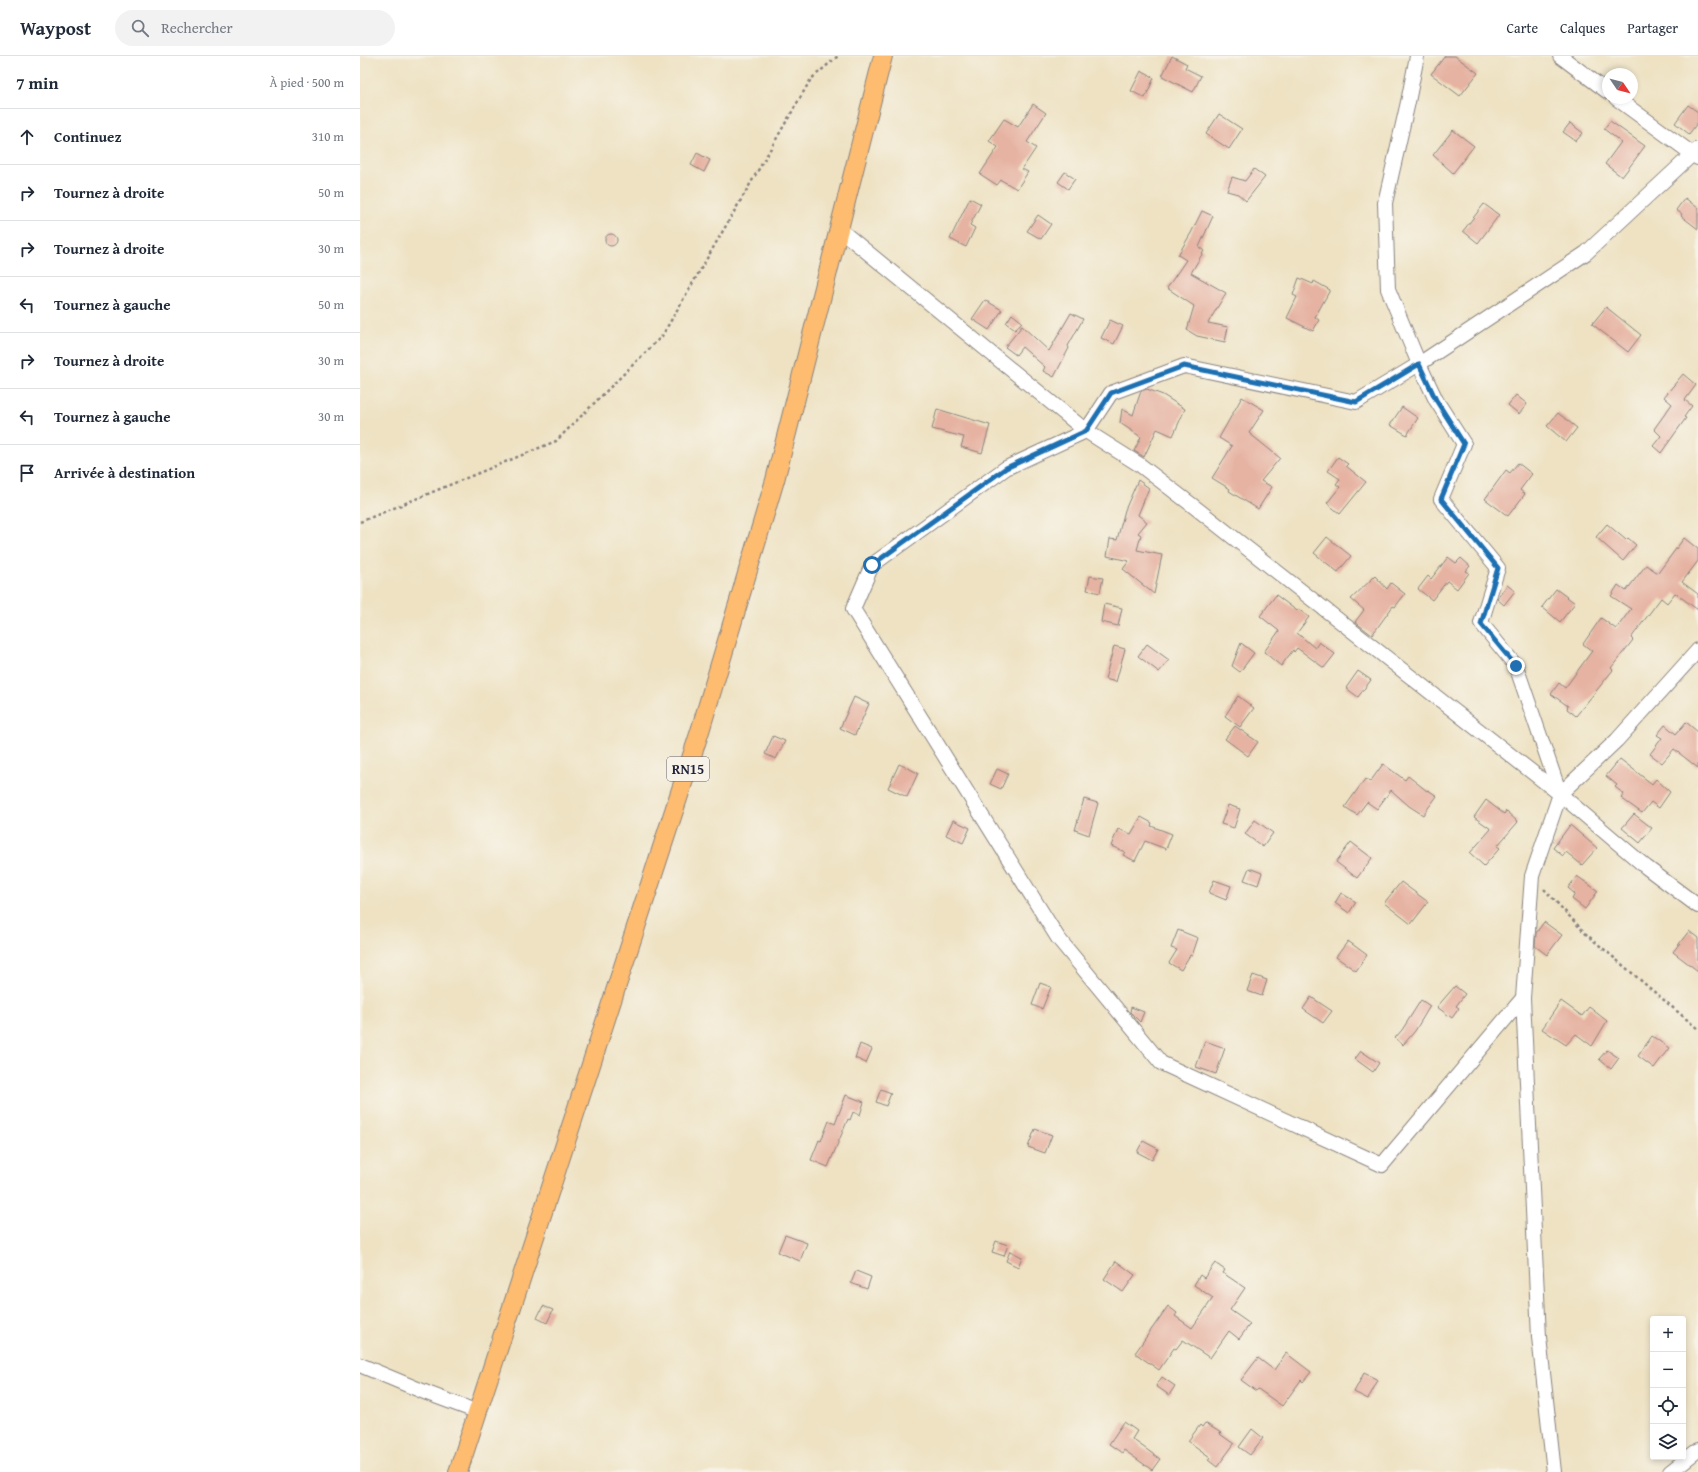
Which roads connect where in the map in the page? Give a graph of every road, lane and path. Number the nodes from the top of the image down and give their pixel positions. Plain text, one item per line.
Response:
1 (838, 56) edge
2 (883, 56) edge
3 (1417, 56) edge
4 (1560, 56) edge
5 (1602, 88) edge
6 (1625, 104) edge
7 (1696, 153) edge
8 (839, 229) junction
9 (1419, 364) junction
10 (1086, 431) junction
11 (360, 522) edge
12 (1698, 650) edge
13 (1560, 794) junction
14 (1532, 876) junction
15 (1698, 906) edge
16 (1523, 998) junction
17 (1698, 1029) edge
18 (360, 1365) edge
19 (478, 1412) junction
20 (1698, 1450) edge
21 (458, 1472) edge
22 (1554, 1472) edge
23 (1670, 1472) edge

1 - 11 path
2 - 8 main road, RN15
3 - 9 street
4 - 5 street
6 - 7 street
7 - 9 street
8 - 10 street
8 - 19 main road, RN15
9 - 10 street
9 - 13 street
10 - 13 street
10 - 16 street
12 - 13 street
13 - 14 street
13 - 15 street
14 - 16 street
14 - 17 path
16 - 22 street
18 - 19 street
19 - 21 main road, RN15
20 - 23 street

